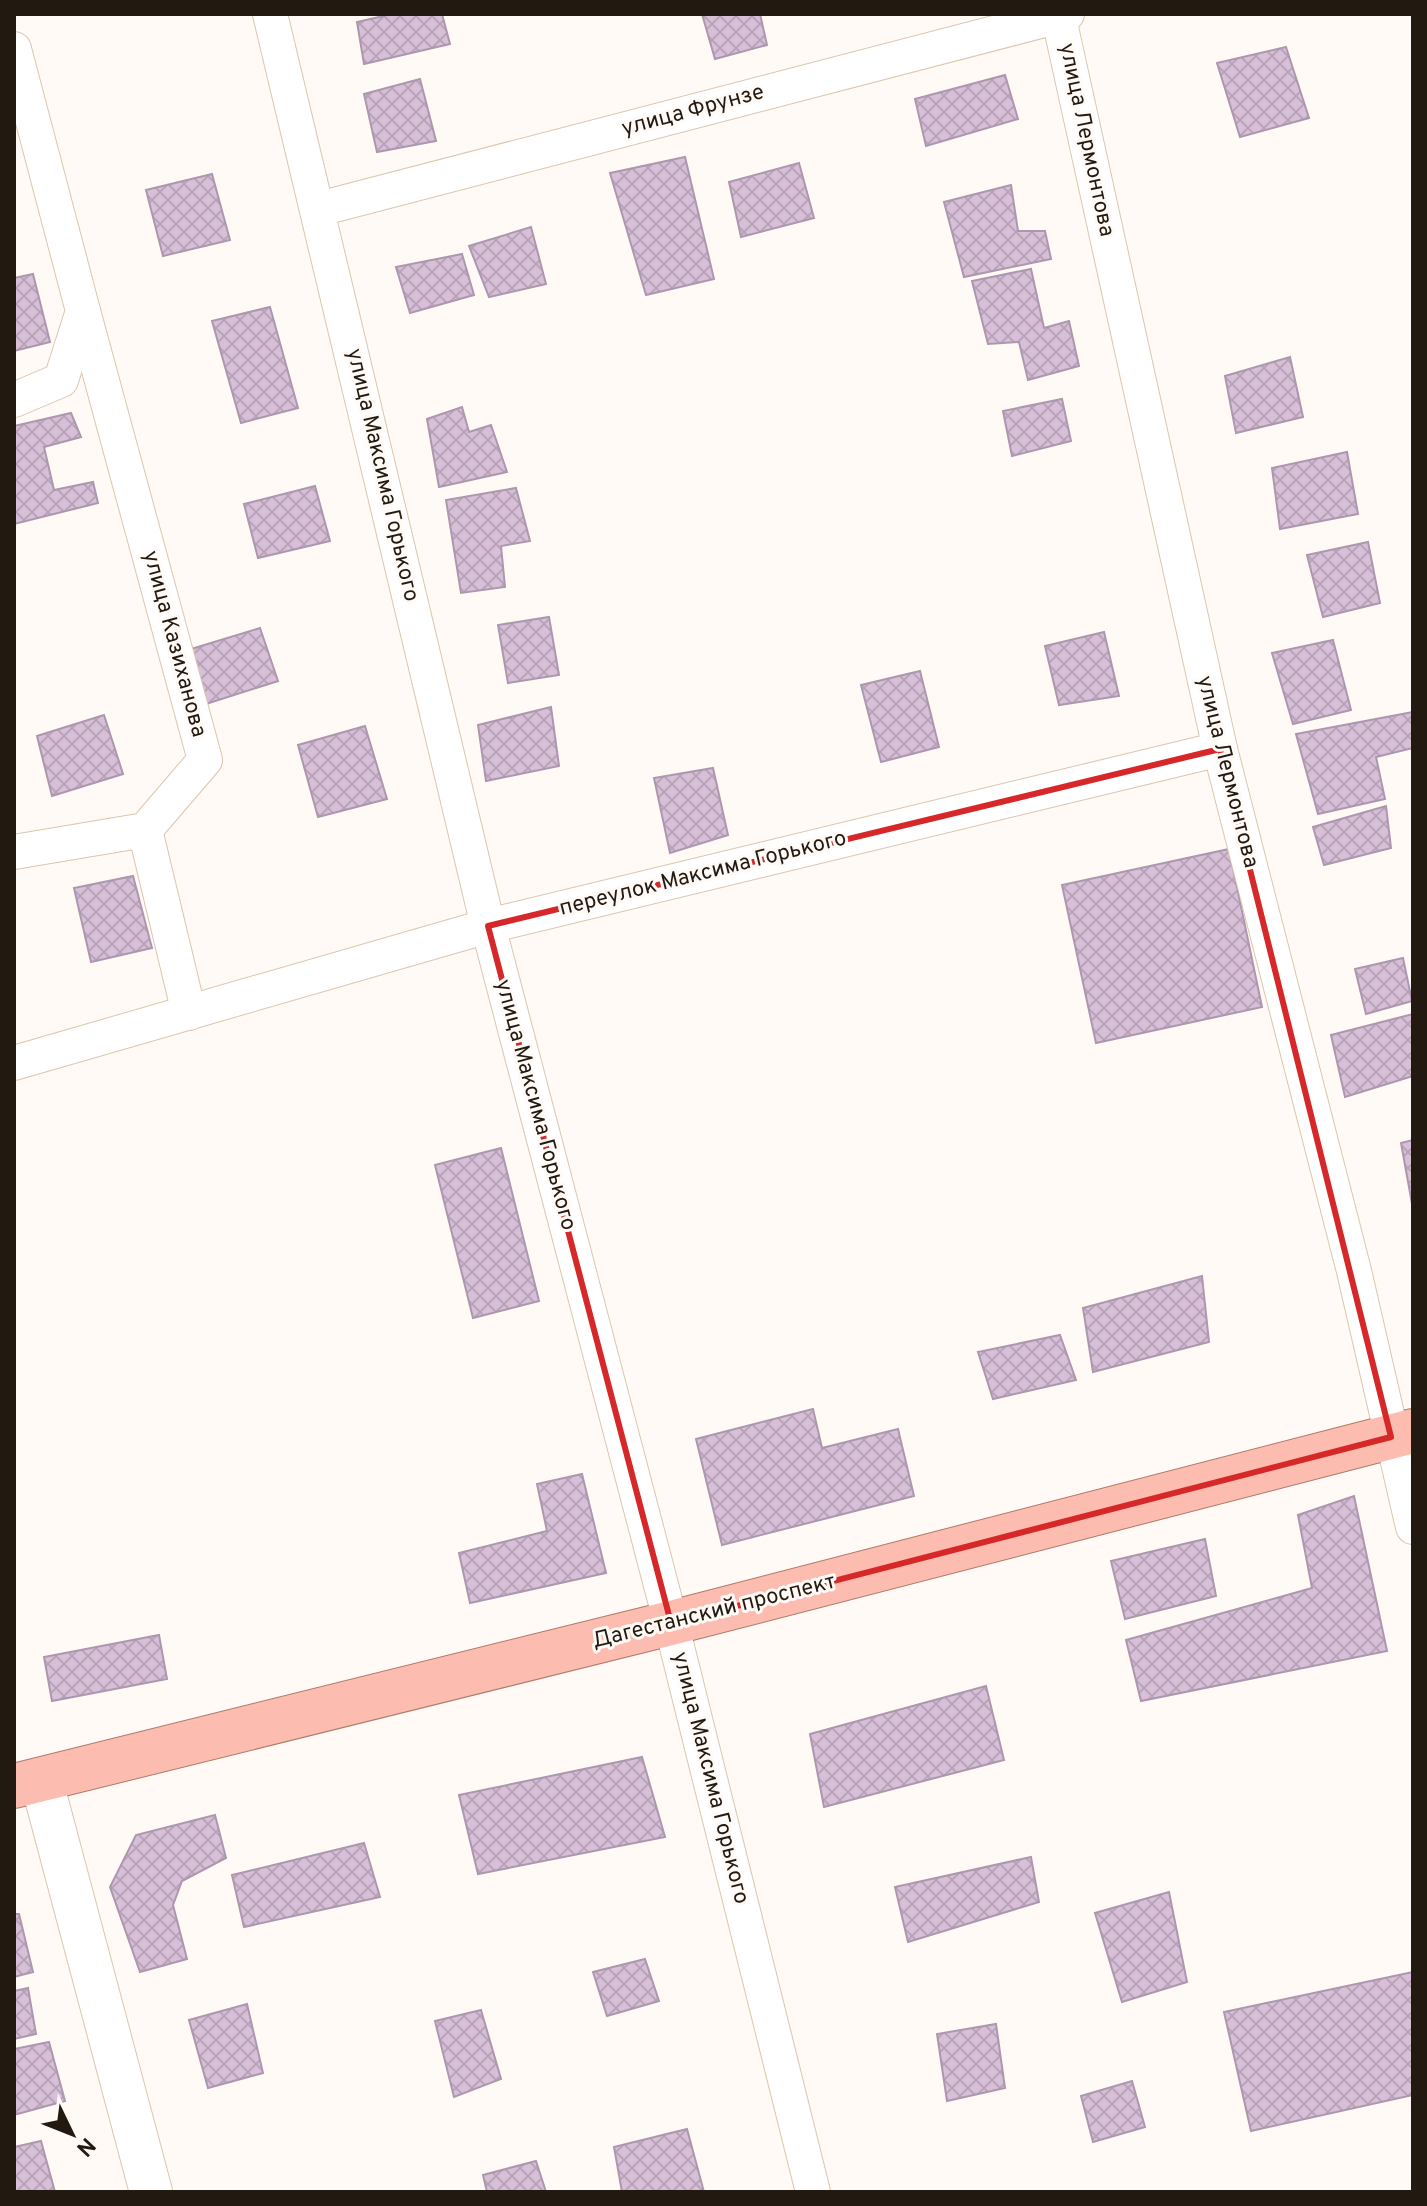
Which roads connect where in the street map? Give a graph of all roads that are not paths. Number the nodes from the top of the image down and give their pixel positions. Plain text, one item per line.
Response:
1 (270, 14) edge
2 (1061, 15) edge
3 (14, 49) edge
4 (319, 209) junction
5 (83, 311) junction
6 (14, 400) edge
7 (1220, 749) junction
8 (145, 830) junction
9 (14, 852) edge
10 (488, 926) junction
11 (189, 1013) junction
12 (14, 1063) edge
13 (1402, 1434) edge
14 (1413, 1527) edge
15 (671, 1623) junction
16 (27, 1782) edge
17 (151, 2192) edge
18 (813, 2192) edge

1 - 4 street, улица Максима Горького
2 - 4 street, улица Фрунзе
2 - 7 street, улица Лермонтова
3 - 5 street, улица Казиханова
4 - 10 street, улица Максима Горького
5 - 6 street
5 - 8 street, улица Казиханова
7 - 10 street, переулок Максима Горького
7 - 13 street, улица Лермонтова
8 - 9 street
8 - 11 street
10 - 11 street, переулок Максима Горького
10 - 15 street, улица Максима Горького
11 - 12 street, переулок Максима Горького
13 - 14 street, улица Лермонтова
13 - 15 highway, Дагестанский проспект
15 - 16 highway, Дагестанский проспект
15 - 18 street, улица Максима Горького
16 - 17 street

